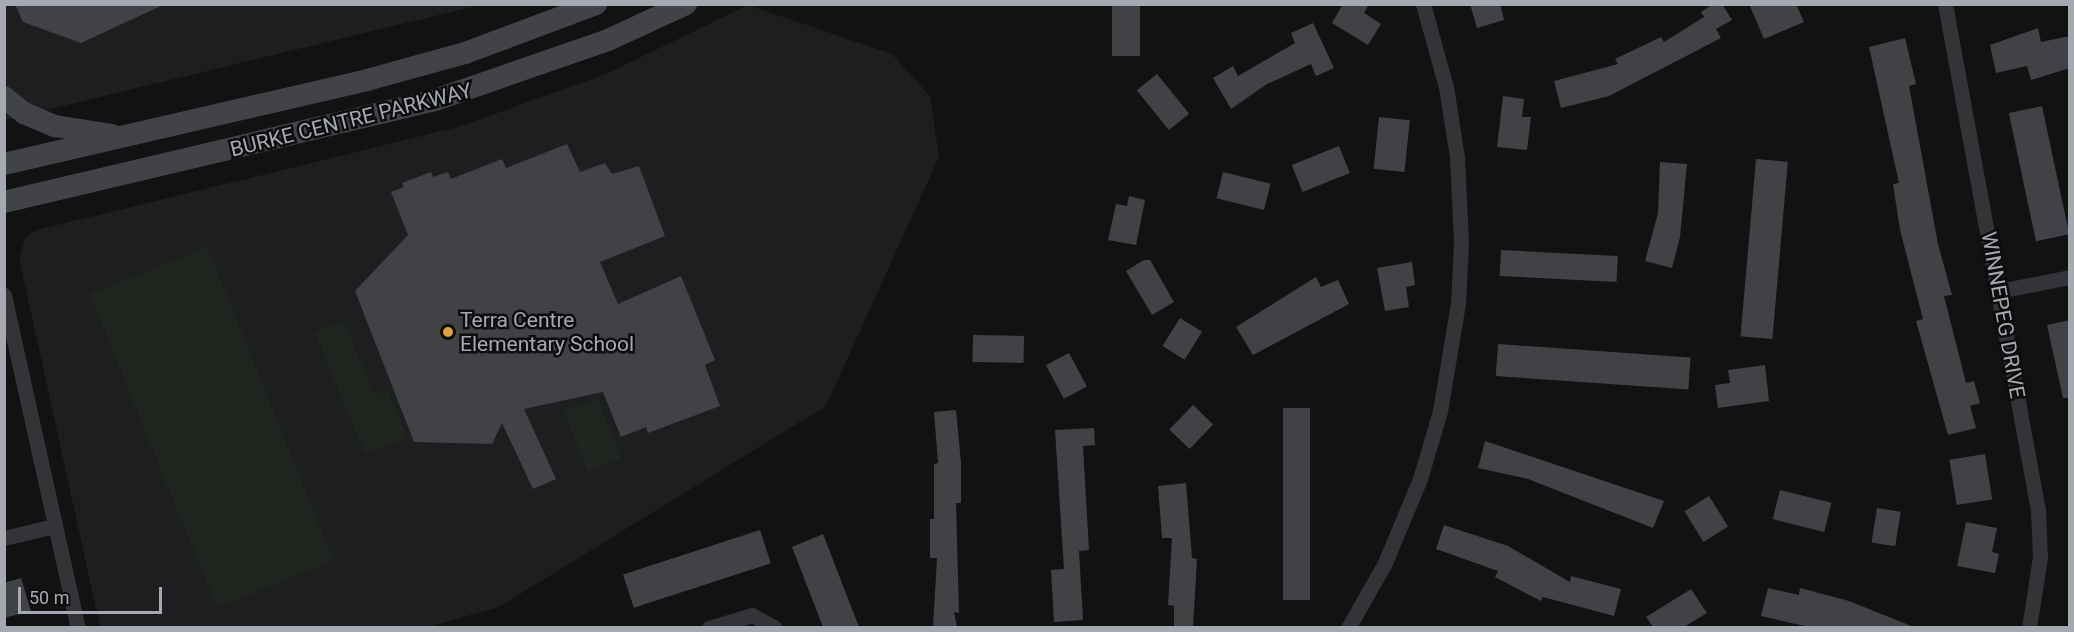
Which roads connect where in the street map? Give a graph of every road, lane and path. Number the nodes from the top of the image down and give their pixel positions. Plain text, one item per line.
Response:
1 (596, 4) edge
2 (686, 4) edge
3 (1423, 4) edge
4 (1947, 5) edge
5 (4, 97) edge
6 (125, 137) junction
7 (4, 164) edge
8 (4, 202) edge
9 (2070, 277) edge
10 (1999, 291) junction
11 (4, 295) edge
12 (54, 526) junction
13 (4, 538) edge
14 (78, 627) edge
15 (710, 627) edge
16 (775, 627) edge
17 (1348, 627) edge
18 (2029, 627) edge

1 - 6 main road, BURKE CENTRE PARKWAY
2 - 8 main road, BURKE CENTRE PARKWAY
3 - 17 street
4 - 10 street, WINNEPEG DRIVE
5 - 6 main road
6 - 7 main road, BURKE CENTRE PARKWAY
9 - 10 street
10 - 18 street, WINNEPEG DRIVE
11 - 12 street
12 - 13 street
12 - 14 street
15 - 16 street

